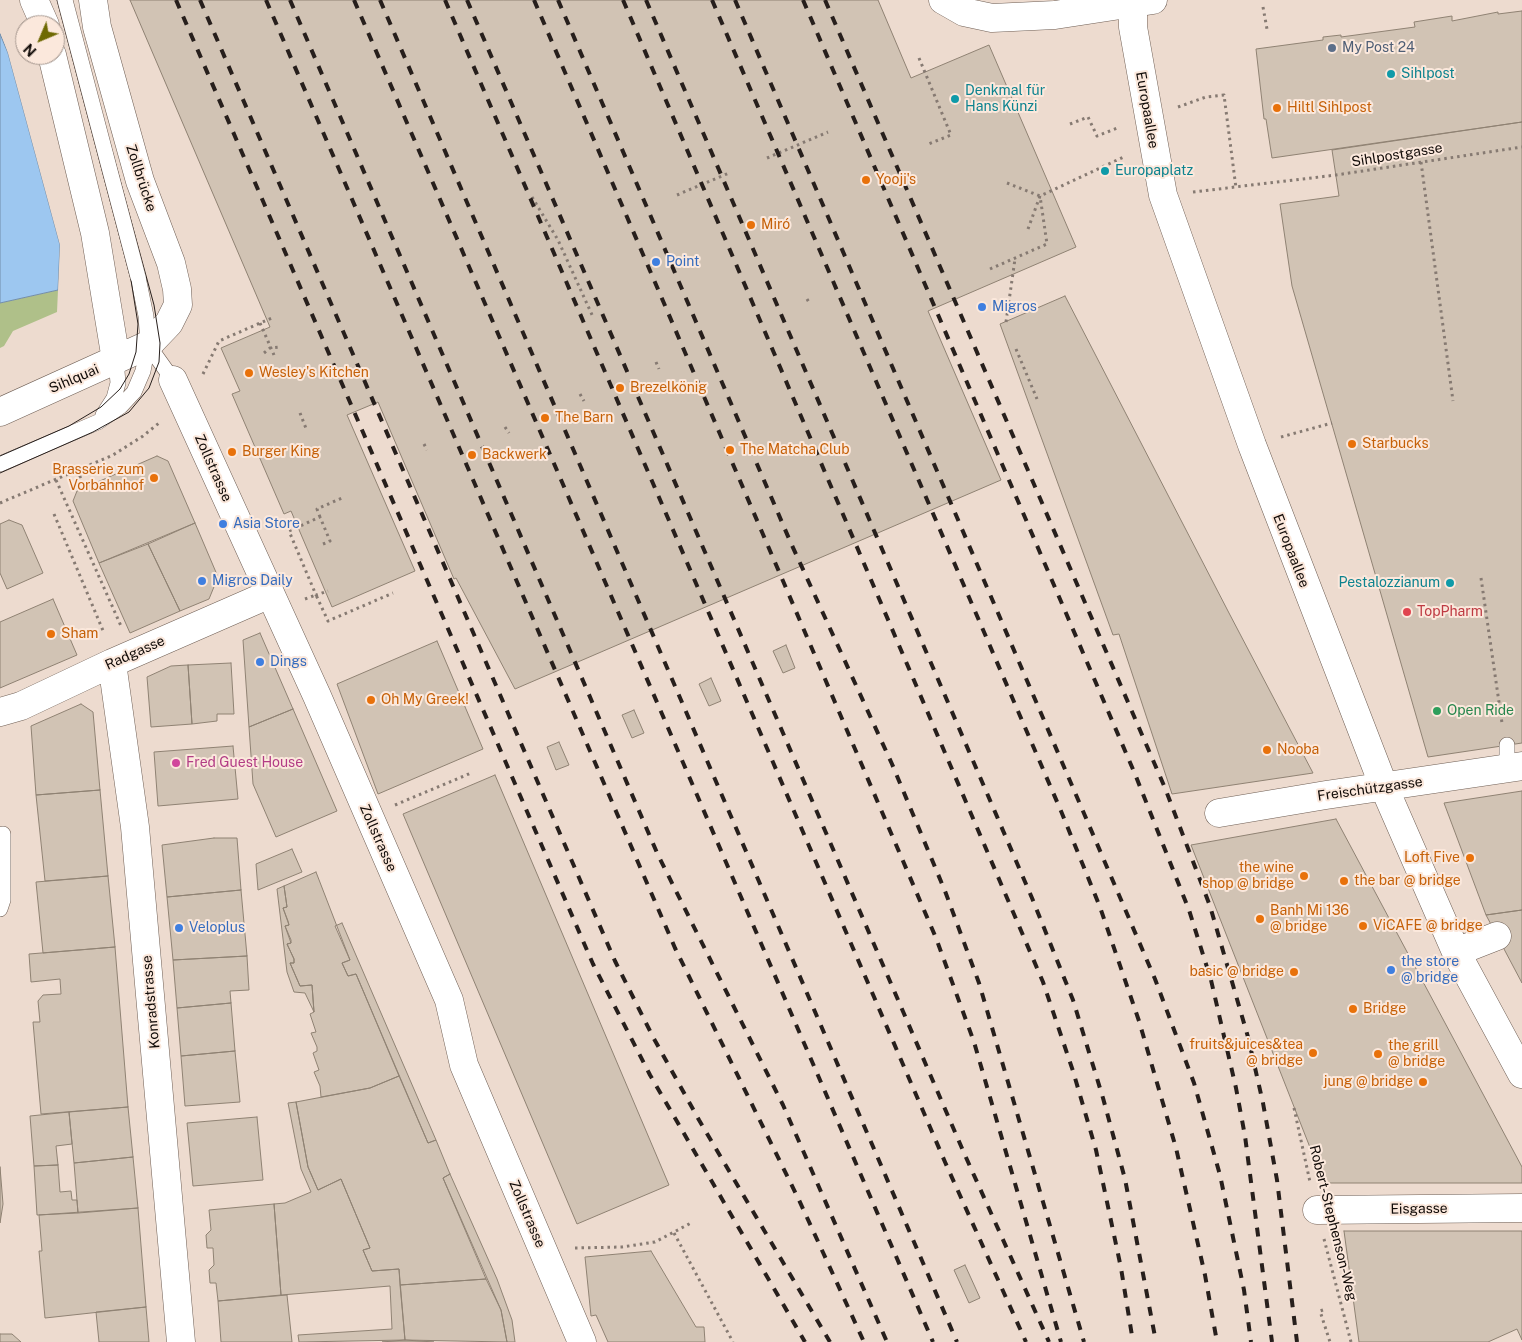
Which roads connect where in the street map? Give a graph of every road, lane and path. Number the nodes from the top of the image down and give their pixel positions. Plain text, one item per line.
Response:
1 (34, 0) edge
2 (65, 0) edge
3 (93, 0) edge
4 (943, 0) edge
5 (1143, 2) edge
6 (1263, 7) dead end
7 (41, 15) edge
8 (1267, 29) dead end
9 (919, 58) dead end
10 (54, 65) edge
11 (1226, 112) dead end
12 (828, 132) dead end
13 (926, 145) dead end
14 (1522, 147) edge
15 (767, 158) dead end
16 (1421, 162) junction
17 (1098, 169) dead end
18 (729, 172) dead end
19 (1007, 183) dead end
20 (1236, 188) junction
21 (1227, 189) dead end
22 (532, 196) dead end
23 (677, 196) dead end
24 (1040, 196) junction
25 (1028, 229) dead end
26 (1016, 258) junction
27 (990, 269) dead end
28 (807, 299) dead end
29 (810, 304) dead end
30 (274, 317) dead end
31 (593, 317) dead end
32 (1006, 322) dead end
33 (260, 323) junction
34 (219, 341) dead end
35 (148, 345) junction
36 (279, 347) dead end
37 (270, 348) junction
38 (1016, 349) dead end
39 (264, 353) dead end
40 (274, 355) dead end
41 (116, 360) junction
42 (656, 362) dead end
43 (659, 369) dead end
44 (173, 380) joint
45 (580, 394) dead end
46 (1037, 399) dead end
47 (584, 401) dead end
48 (1454, 401) dead end
49 (0, 412) edge
50 (300, 414) dead end
51 (98, 422) junction
52 (1332, 424) dead end
53 (505, 426) dead end
54 (308, 431) dead end
55 (509, 433) dead end
56 (424, 444) dead end
57 (1252, 445) junction
58 (427, 450) dead end
59 (0, 464) edge
60 (77, 470) dead end
61 (56, 480) dead end
62 (84, 488) dead end
63 (342, 498) dead end
64 (54, 514) dead end
65 (320, 517) junction
66 (322, 544) dead end
67 (1481, 578) dead end
68 (328, 591) dead end
69 (393, 593) dead end
70 (270, 594) junction
71 (316, 595) junction
72 (301, 600) dead end
73 (122, 630) dead end
74 (110, 652) junction
75 (0, 712) edge
76 (1503, 728) dead end
77 (1512, 760) edge
78 (471, 773) dead end
79 (1384, 787) junction
80 (408, 799) dead end
81 (1219, 813) dead end
82 (3, 834) dead end
83 (0, 909) edge
84 (1497, 936) dead end
85 (1456, 952) junction
86 (1522, 1074) edge
87 (1294, 1108) dead end
88 (1522, 1208) edge
89 (1316, 1210) junction
90 (691, 1222) dead end
91 (674, 1233) junction
92 (568, 1248) dead end
93 (1323, 1310) dead end
94 (181, 1342) edge
95 (582, 1342) edge
96 (733, 1342) edge
97 (1330, 1342) edge
98 (1352, 1342) edge

1 - 7 street
2 - 35 lane, Zollbrücke, bridge
3 - 35 street, Zollbrücke
4 - 5 street
5 - 57 street, Europaallee
6 - 8 path
9 - 13 path
10 - 41 street
11 - 20 path
12 - 15 path
14 - 16 path, Sihlpostgasse
16 - 20 path, Sihlpostgasse
16 - 48 path
17 - 24 path
18 - 23 path
19 - 24 path
20 - 21 path, Sihlpostgasse
22 - 31 path
24 - 25 path
24 - 26 path
26 - 27 path
26 - 32 path
28 - 29 path
30 - 33 path
33 - 34 path
33 - 37 path
35 - 41 street, Sihlquai
35 - 44 lane, Zollstrasse
35 - 51 lane, Zollbrücke
36 - 37 path
37 - 39 path
37 - 40 path
38 - 46 path
41 - 49 street, Sihlquai
41 - 51 lane
42 - 43 path
44 - 70 street, Zollstrasse
45 - 47 path
50 - 54 path
51 - 59 lane, Zollbrücke
52 - 57 path
53 - 55 path
56 - 58 path
57 - 79 street, Europaallee
60 - 62 path
61 - 73 path
63 - 65 path
64 - 74 path
65 - 66 path
65 - 71 path
67 - 76 path
68 - 71 path
69 - 71 path
70 - 74 street, Radgasse
70 - 95 street, Zollstrasse
71 - 72 path
74 - 75 street, Radgasse
74 - 94 street, Konradstrasse
77 - 79 street, Freischützgasse
78 - 80 path
79 - 81 street, Freischützgasse
79 - 85 street, Europaallee
82 - 83 lane
84 - 85 street
85 - 86 street, Europaallee
87 - 89 path, Robert-Stephenson-Weg
88 - 89 street, Eisgasse
89 - 98 path, Robert-Stephenson-Weg
90 - 91 path
91 - 92 path
91 - 96 path
93 - 97 path

